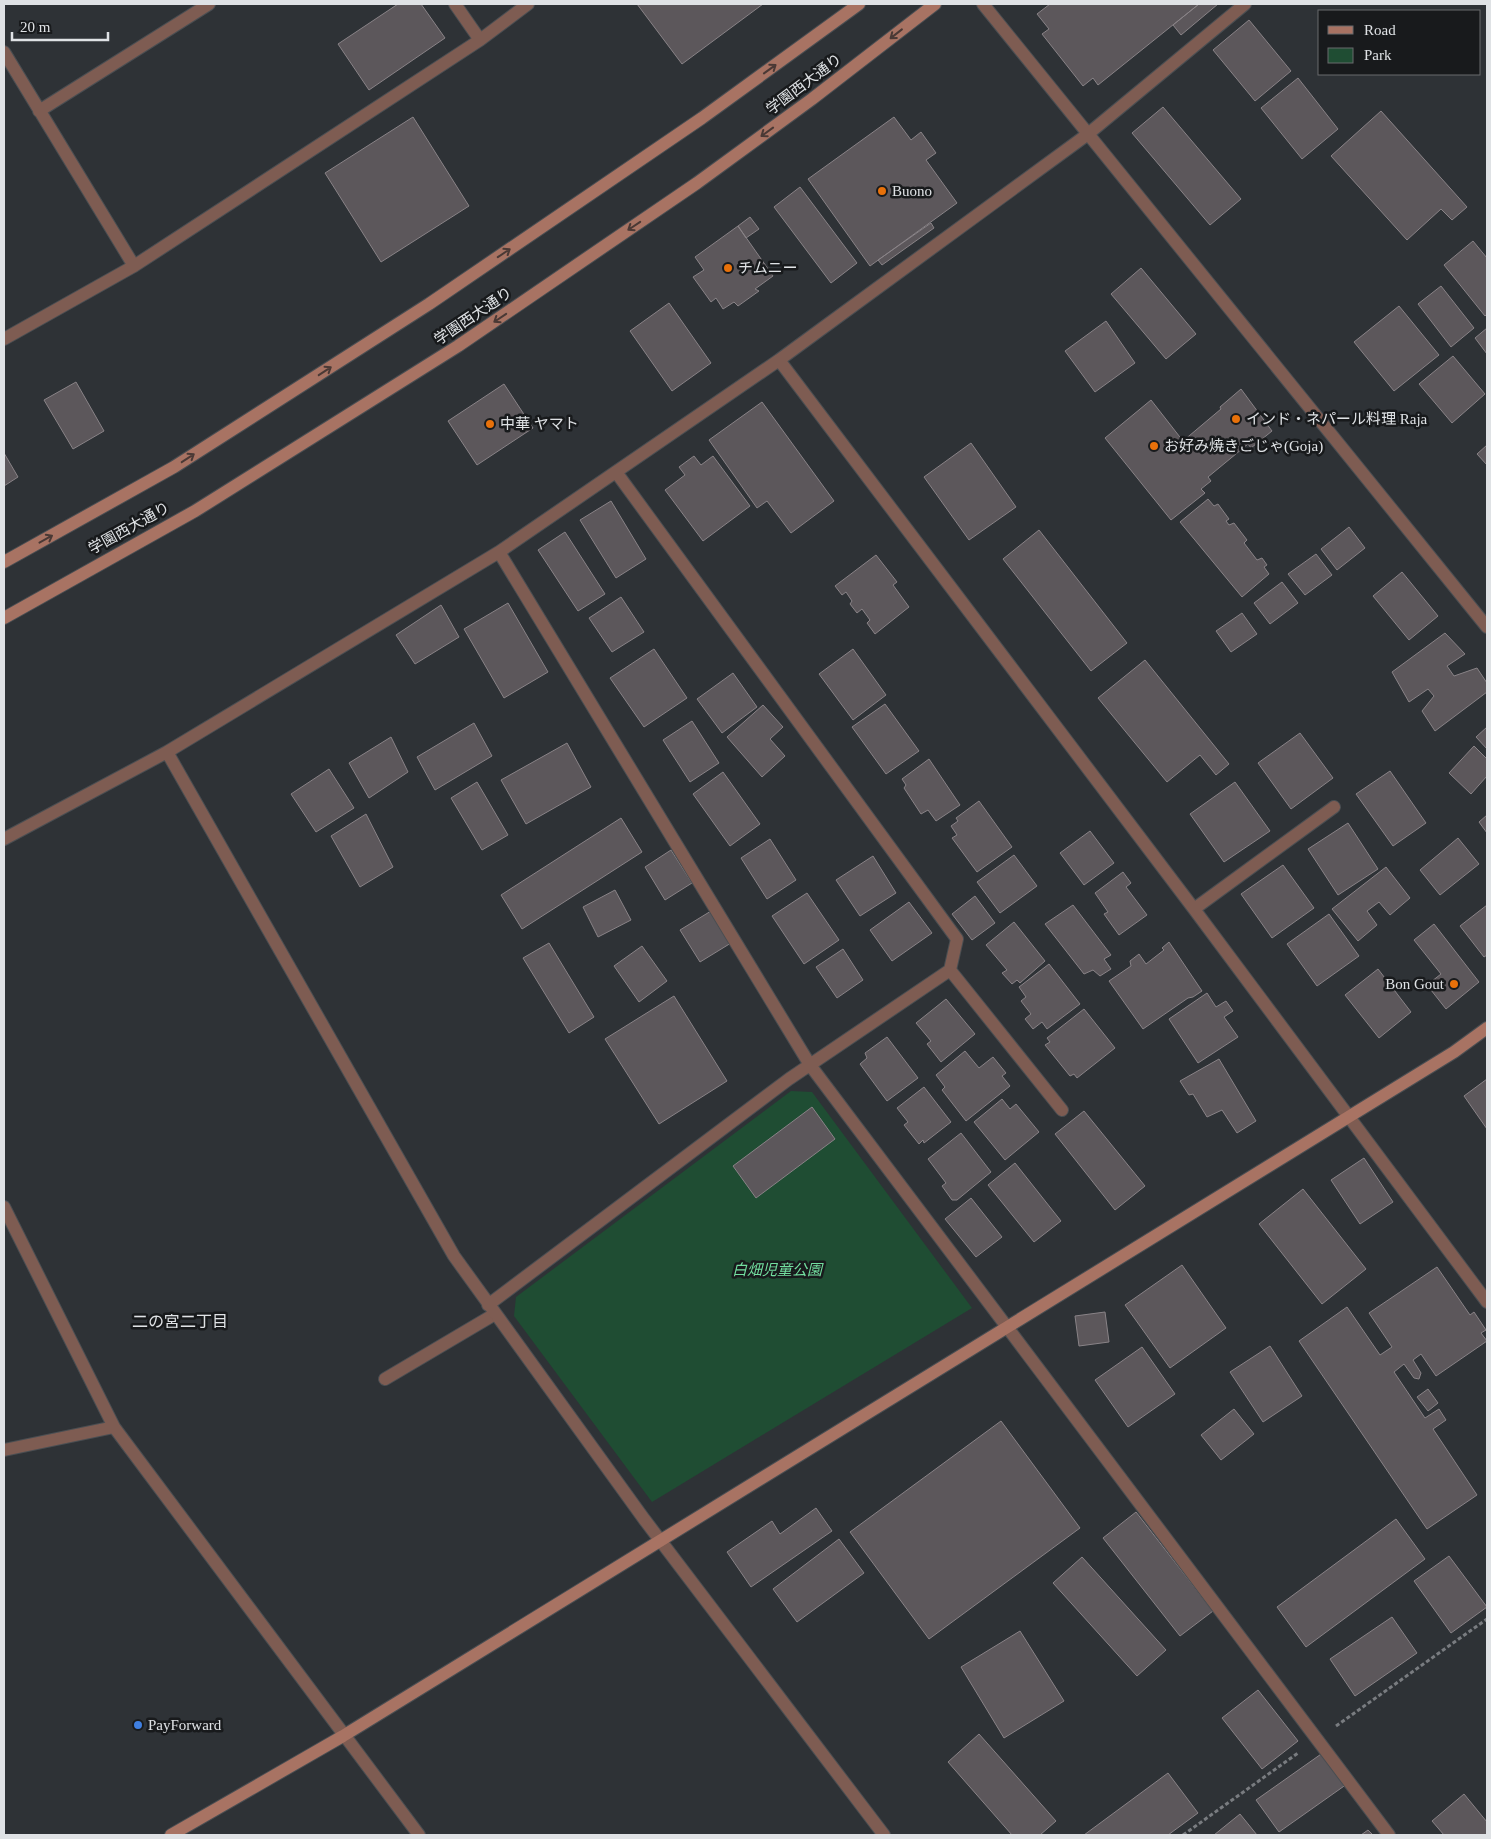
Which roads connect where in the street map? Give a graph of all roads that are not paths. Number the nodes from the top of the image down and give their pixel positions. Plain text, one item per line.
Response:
1 (209, 4) edge
2 (455, 4) edge
3 (528, 4) edge
4 (859, 4) edge
5 (935, 4) edge
6 (982, 4) edge
7 (1245, 4) edge
8 (480, 40) junction
9 (4, 52) edge
10 (39, 111) junction
11 (1088, 134) junction
12 (134, 266) junction
13 (4, 339) edge
14 (779, 360) junction
15 (616, 472) junction
16 (499, 552) junction
17 (4, 562) edge
18 (4, 618) edge
19 (1487, 627) edge
20 (167, 752) junction
21 (1334, 807) dead end
22 (4, 840) edge
23 (1194, 909) junction
24 (950, 970) junction
25 (1487, 1028) edge
26 (810, 1065) junction
27 (1062, 1110) dead end
28 (1349, 1117) junction
29 (4, 1207) edge
30 (1487, 1302) edge
31 (491, 1309) junction
32 (1007, 1327) junction
33 (385, 1379) dead end
34 (114, 1427) junction
35 (4, 1450) edge
36 (660, 1540) junction
37 (343, 1736) junction
38 (171, 1835) edge
39 (419, 1835) edge
40 (884, 1835) edge
41 (1389, 1835) edge

1 - 10 street
2 - 8 street
3 - 8 street
17 -> 4 main road, 学園西大通り
5 -> 18 main road, 学園西大通り
6 - 11 street
7 - 11 street
8 - 12 street
9 - 10 street
10 - 12 street
11 - 14 street
11 - 19 street
12 - 13 street
14 - 15 street
14 - 23 street
15 - 16 street
15 - 24 street
16 - 20 street
16 - 26 street
20 - 22 street
20 - 31 street
21 - 23 street
23 - 28 street
24 - 26 street
24 - 27 street
25 - 28 main road
26 - 31 street
26 - 32 street
28 - 30 street
28 - 32 main road
29 - 34 street
31 - 33 street
31 - 36 street
32 - 36 main road
32 - 41 street
34 - 35 street
34 - 37 street
36 - 37 main road
36 - 40 street
37 - 38 main road
37 - 39 street

